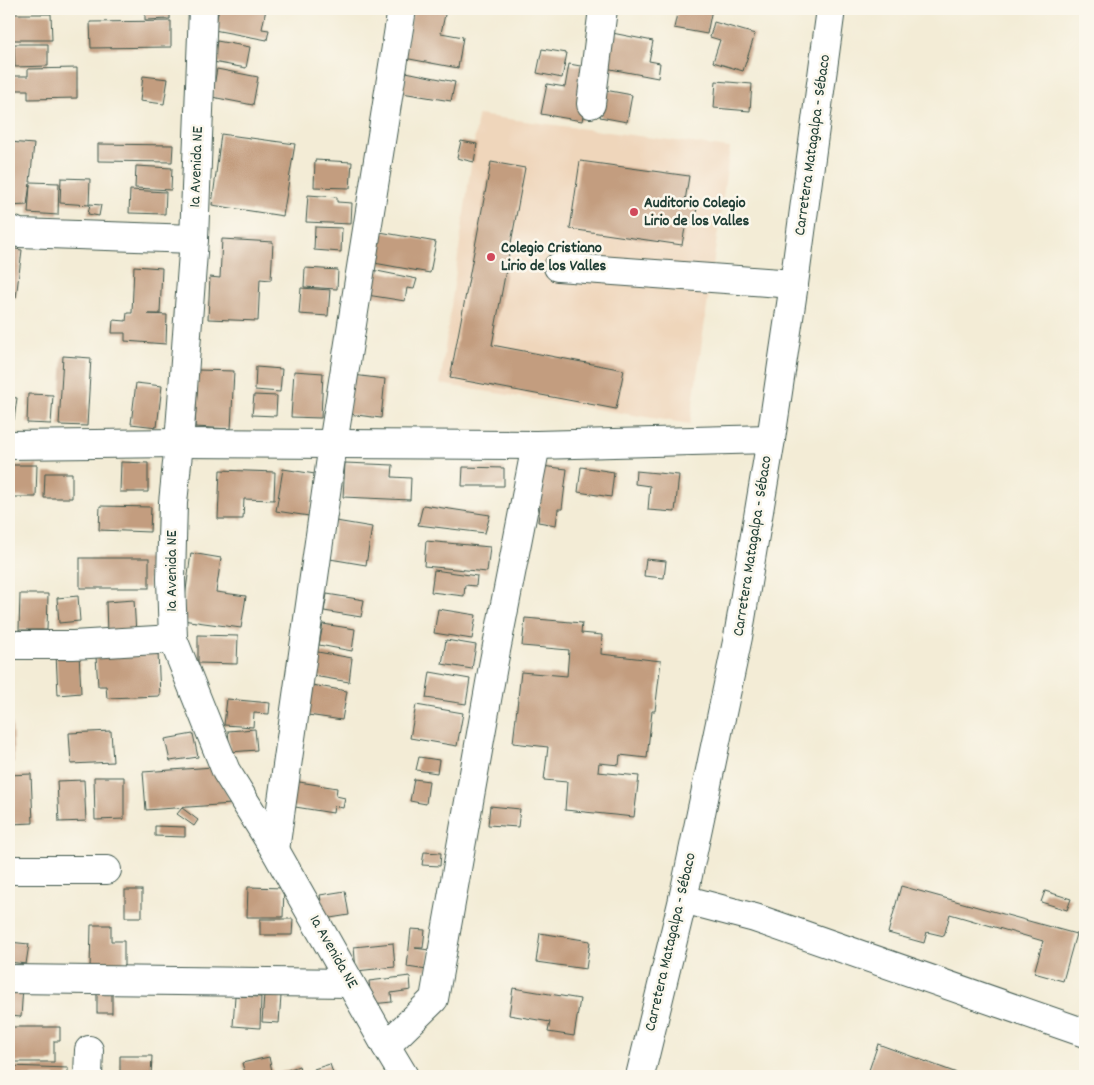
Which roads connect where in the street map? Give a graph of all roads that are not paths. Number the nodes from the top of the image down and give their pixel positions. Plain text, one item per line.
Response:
1 (203, 9) edge
2 (402, 9) edge
3 (602, 9) edge
4 (831, 9) edge
5 (591, 104) dead end
6 (9, 229) edge
7 (194, 239) junction
8 (558, 268) dead end
9 (794, 284) junction
10 (770, 438) junction
11 (179, 443) junction
12 (334, 444) junction
13 (9, 445) edge
14 (536, 445) junction
15 (173, 639) junction
16 (9, 645) edge
17 (275, 850) junction
18 (9, 870) edge
19 (107, 870) dead end
20 (683, 899) junction
21 (9, 979) edge
22 (350, 983) junction
23 (1085, 1033) edge
24 (386, 1046) junction
25 (404, 1076) edge
26 (640, 1076) edge

1 - 7 street, 1a Avenida NE
2 - 12 street
3 - 5 street
4 - 9 street, Carretera Matagalpa - Sébaco
6 - 7 street
7 - 11 street, 1a Avenida NE
8 - 9 street
9 - 10 street, Carretera Matagalpa - Sébaco
10 - 14 street
10 - 20 street, Carretera Matagalpa - Sébaco
11 - 12 street
11 - 13 street
11 - 15 street, 1a Avenida NE
12 - 14 street
12 - 17 street
14 - 24 street
15 - 16 street
15 - 17 street, 1a Avenida NE
17 - 22 street, 1a Avenida NE
18 - 19 street
20 - 23 street
20 - 26 street, Carretera Matagalpa - Sébaco
21 - 22 street
22 - 24 street, 1a Avenida NE
24 - 25 street, 1a Avenida NE

